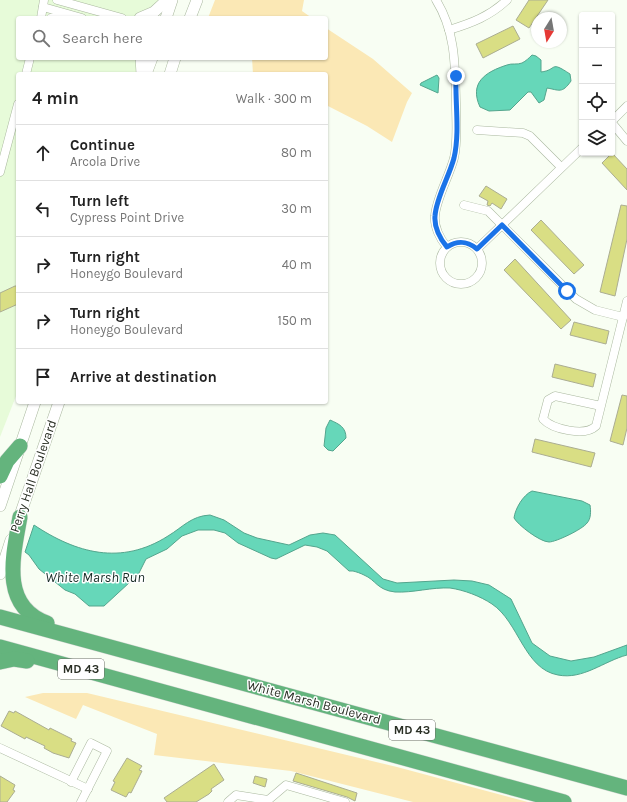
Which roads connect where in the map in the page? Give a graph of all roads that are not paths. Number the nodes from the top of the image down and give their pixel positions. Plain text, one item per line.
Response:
1 (57, 0) edge
2 (167, 0) edge
3 (172, 0) edge
4 (197, 0) edge
5 (436, 0) edge
6 (507, 0) edge
7 (44, 4) edge
8 (70, 14) junction
9 (41, 16) edge
10 (60, 16) edge
11 (76, 16) edge
12 (115, 16) edge
13 (145, 16) edge
14 (167, 16) edge
15 (191, 16) edge
16 (450, 30) junction
17 (30, 60) edge
18 (141, 60) edge
19 (151, 60) edge
20 (174, 60) edge
21 (26, 72) edge
22 (142, 72) edge
23 (147, 72) edge
24 (171, 72) edge
25 (627, 106) edge
26 (16, 112) edge
27 (614, 120) edge
28 (615, 126) edge
29 (477, 130) dead end
30 (627, 141) edge
31 (579, 151) edge
32 (561, 167) junction
33 (0, 172) edge
34 (464, 205) dead end
35 (502, 225) junction
36 (447, 247) junction
37 (477, 249) junction
38 (627, 301) edge
39 (623, 317) junction
40 (34, 404) edge
41 (58, 404) edge
42 (600, 406) junction
43 (20, 446) junction
44 (0, 476) edge
45 (0, 506) edge
46 (20, 516) junction
47 (0, 574) edge
48 (0, 617) edge
49 (0, 647) edge
50 (0, 662) edge
51 (228, 679) junction
52 (162, 692) junction
53 (0, 748) edge
54 (71, 782) junction
55 (627, 788) edge
56 (88, 789) junction
57 (267, 801) edge
58 (82, 802) edge
59 (228, 802) edge
60 (345, 802) edge
61 (564, 802) edge

1 - 12 street
2 - 13 main road
3 - 14 main road
4 - 15 main road
5 - 16 street
6 - 16 street
7 - 8 street
7 - 9 street
8 - 10 street
8 - 11 street
16 - 36 street
17 - 21 street
18 - 22 main road
19 - 23 main road
20 - 24 main road
25 - 27 street
26 - 33 street
28 - 30 street
29 - 32 street
31 - 32 street
32 - 35 street
34 - 35 street
35 - 37 street
35 - 39 street
36 - 37 street
36 - 37 street
38 - 39 street
39 - 42 street
40 - 43 main road, Perry Hall Boulevard
41 - 46 main road, Perry Hall Boulevard
42 - 42 street
43 - 44 highway
43 - 45 main road, Perry Hall Boulevard
46 - 47 main road, Perry Hall Boulevard
46 - 51 highway
48 - 51 highway, White Marsh Boulevard / MD 43
49 - 52 highway, MD 43
50 - 52 highway
51 - 55 highway, White Marsh Boulevard / MD 43
52 - 61 highway, MD 43
53 - 54 street
54 - 56 street
54 - 56 street
56 - 58 street
57 - 59 street
57 - 60 street

